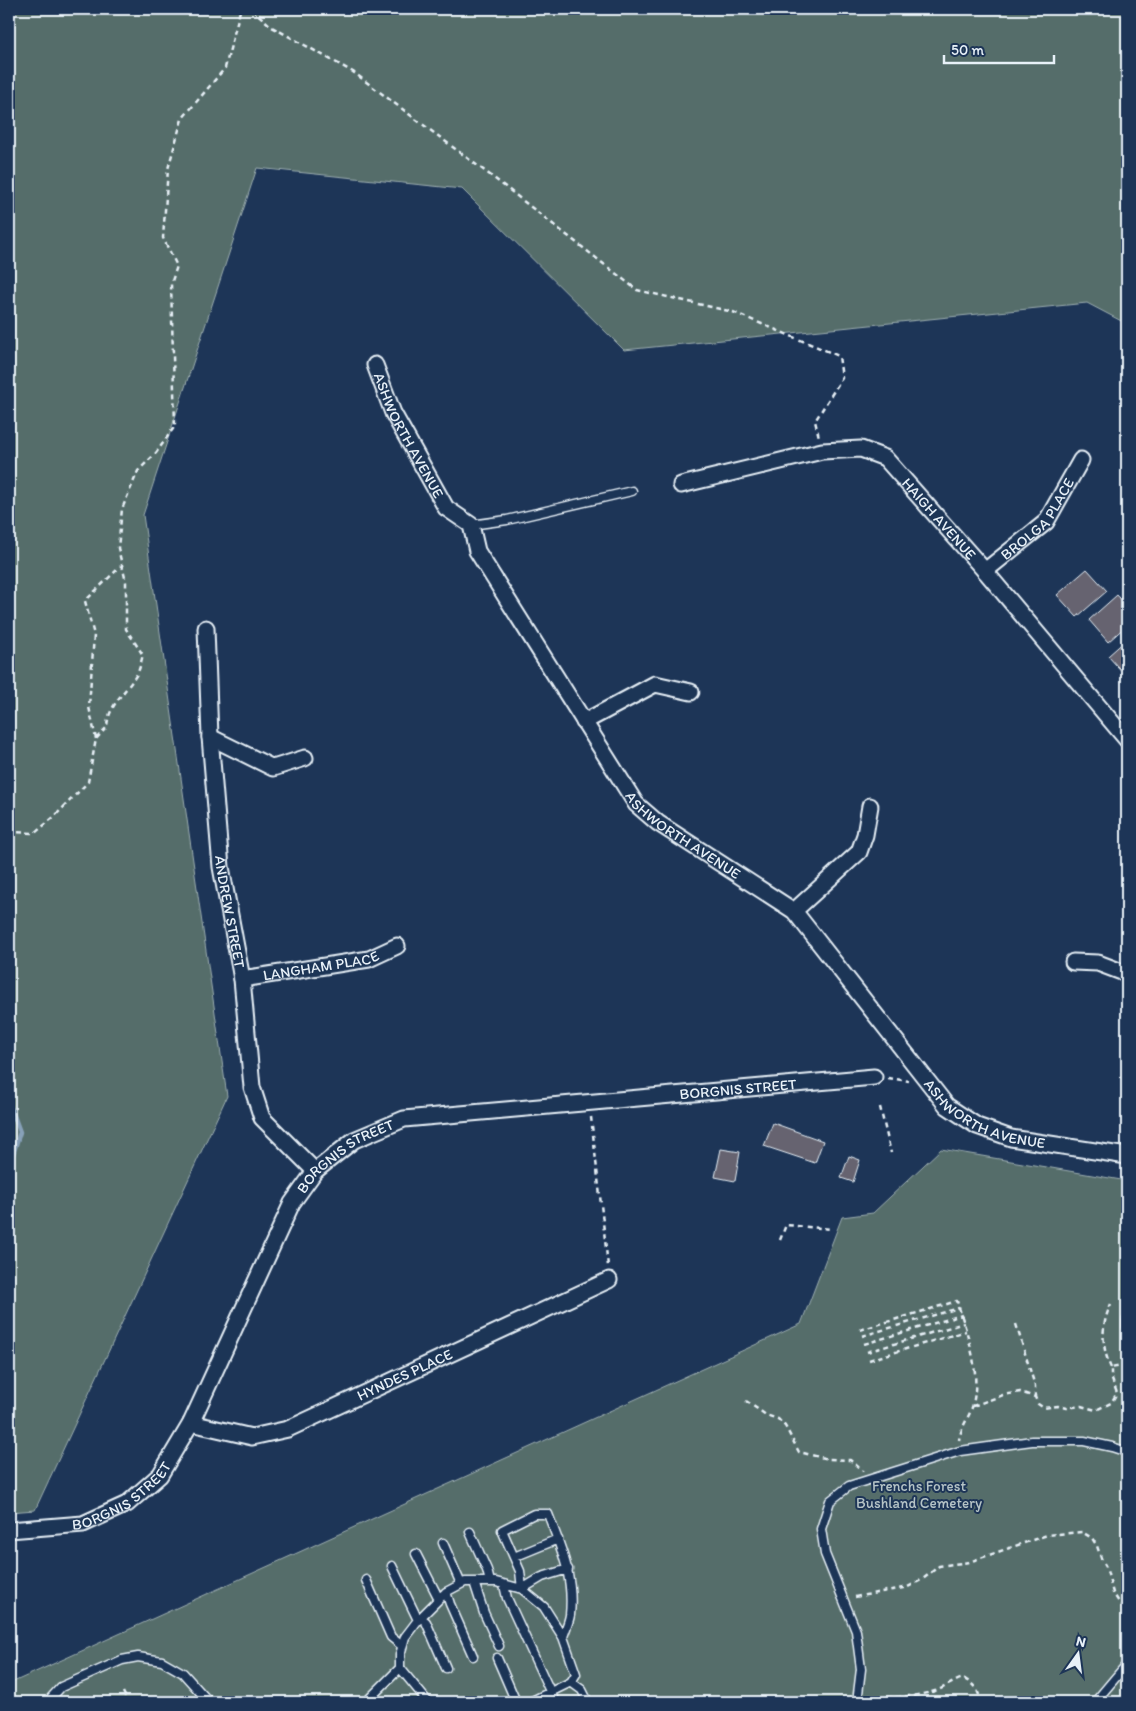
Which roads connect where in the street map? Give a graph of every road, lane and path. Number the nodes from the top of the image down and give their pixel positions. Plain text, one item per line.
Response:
1 (242, 9) edge
2 (252, 9) edge
3 (375, 365) dead end
4 (822, 451) junction
5 (1081, 460) dead end
6 (681, 485) dead end
7 (632, 491) dead end
8 (471, 525) junction
9 (122, 565) junction
10 (984, 571) junction
11 (206, 628) dead end
12 (691, 692) dead end
13 (584, 722) junction
14 (210, 737) junction
15 (96, 739) junction
16 (1127, 740) edge
17 (305, 758) dead end
18 (870, 806) dead end
19 (9, 832) edge
20 (794, 911) junction
21 (398, 946) dead end
22 (1073, 962) dead end
23 (1127, 974) edge
24 (242, 979) junction
25 (874, 1077) joint
26 (925, 1078) junction
27 (590, 1102) junction
28 (880, 1107) dead end
29 (891, 1153) dead end
30 (1127, 1156) edge
31 (315, 1171) junction
32 (832, 1229) dead end
33 (780, 1240) dead end
34 (610, 1280) joint
35 (1111, 1304) dead end
36 (959, 1308) junction
37 (962, 1316) junction
38 (1127, 1320) edge
39 (964, 1323) junction
40 (1016, 1324) dead end
41 (1127, 1327) edge
42 (860, 1330) dead end
43 (966, 1331) junction
44 (862, 1336) dead end
45 (864, 1344) dead end
46 (867, 1352) dead end
47 (869, 1360) dead end
48 (1111, 1368) junction
49 (1127, 1370) edge
50 (1035, 1397) junction
51 (746, 1401) dead end
52 (973, 1406) junction
53 (192, 1423) junction
54 (960, 1452) junction
55 (1127, 1452) edge
56 (870, 1479) junction
57 (9, 1530) edge
58 (470, 1532) dead end
59 (558, 1539) junction
60 (443, 1543) dead end
61 (416, 1554) dead end
62 (514, 1557) junction
63 (392, 1566) dead end
64 (568, 1569) junction
65 (366, 1580) dead end
66 (474, 1582) junction
67 (490, 1582) junction
68 (461, 1584) junction
69 (504, 1585) junction
70 (522, 1589) junction
71 (446, 1592) junction
72 (439, 1599) junction
73 (844, 1601) junction
74 (1127, 1614) edge
75 (419, 1619) junction
76 (563, 1637) junction
77 (402, 1646) junction
78 (499, 1646) dead end
79 (473, 1656) dead end
80 (497, 1658) dead end
81 (1127, 1664) edge
82 (400, 1668) junction
83 (446, 1668) dead end
84 (571, 1682) junction
85 (123, 1692) dead end
86 (550, 1693) junction
87 (857, 1699) edge
88 (372, 1700) edge
89 (980, 1701) edge
90 (50, 1702) edge
91 (128, 1702) edge
92 (208, 1702) edge
93 (428, 1702) edge
94 (516, 1702) edge
95 (530, 1702) edge
96 (554, 1702) edge
97 (588, 1702) edge
98 (1095, 1702) edge

1 - 9 path
2 - 4 path
3 - 8 street, ASHWORTH AVENUE
4 - 6 street, HAIGH AVENUE
4 - 10 street, HAIGH AVENUE
5 - 10 street, BROLGA PLACE
7 - 8 lane
8 - 13 street, ASHWORTH AVENUE
9 - 15 path
9 - 15 path
10 - 16 street, HAIGH AVENUE
11 - 14 street, ANDREW STREET
12 - 13 street
13 - 20 street, ASHWORTH AVENUE
14 - 17 street
14 - 24 street, ANDREW STREET
15 - 19 path
18 - 20 street
20 - 26 street, ASHWORTH AVENUE
21 - 24 street, LANGHAM PLACE
22 - 23 street
24 - 31 street, ANDREW STREET
25 - 26 path
25 - 27 street, BORGNIS STREET
26 - 30 street, ASHWORTH AVENUE
27 - 31 street, BORGNIS STREET
27 - 34 path
28 - 29 path
31 - 53 street, BORGNIS STREET
32 - 33 path
34 - 53 street, HYNDES PLACE
35 - 48 path
36 - 37 path
36 - 42 path
36 - 44 path
37 - 39 path
37 - 45 path
38 - 41 lane
39 - 43 path
39 - 46 path
40 - 50 path
43 - 47 path
43 - 52 path
48 - 49 path
48 - 50 path
50 - 52 path
51 - 56 path
52 - 54 path
53 - 57 street, BORGNIS STREET
54 - 55 lane
54 - 56 lane
56 - 73 lane
58 - 67 lane
59 - 62 lane
59 - 62 lane
59 - 64 lane
60 - 68 lane
61 - 72 lane
62 - 70 lane
63 - 75 lane
64 - 70 lane
64 - 76 lane
65 - 77 lane
66 - 67 lane
66 - 68 lane
66 - 78 lane
67 - 69 lane
68 - 71 lane
69 - 70 lane
69 - 86 lane
70 - 76 lane
71 - 72 lane
71 - 79 lane
72 - 75 lane
73 - 74 path
73 - 87 lane
75 - 77 lane
75 - 83 lane
76 - 84 lane
77 - 82 lane
80 - 94 lane
81 - 98 lane
82 - 88 lane
82 - 93 lane
84 - 86 lane
84 - 97 lane
85 - 91 path
86 - 95 lane
86 - 96 lane
87 - 89 path
90 - 92 lane

